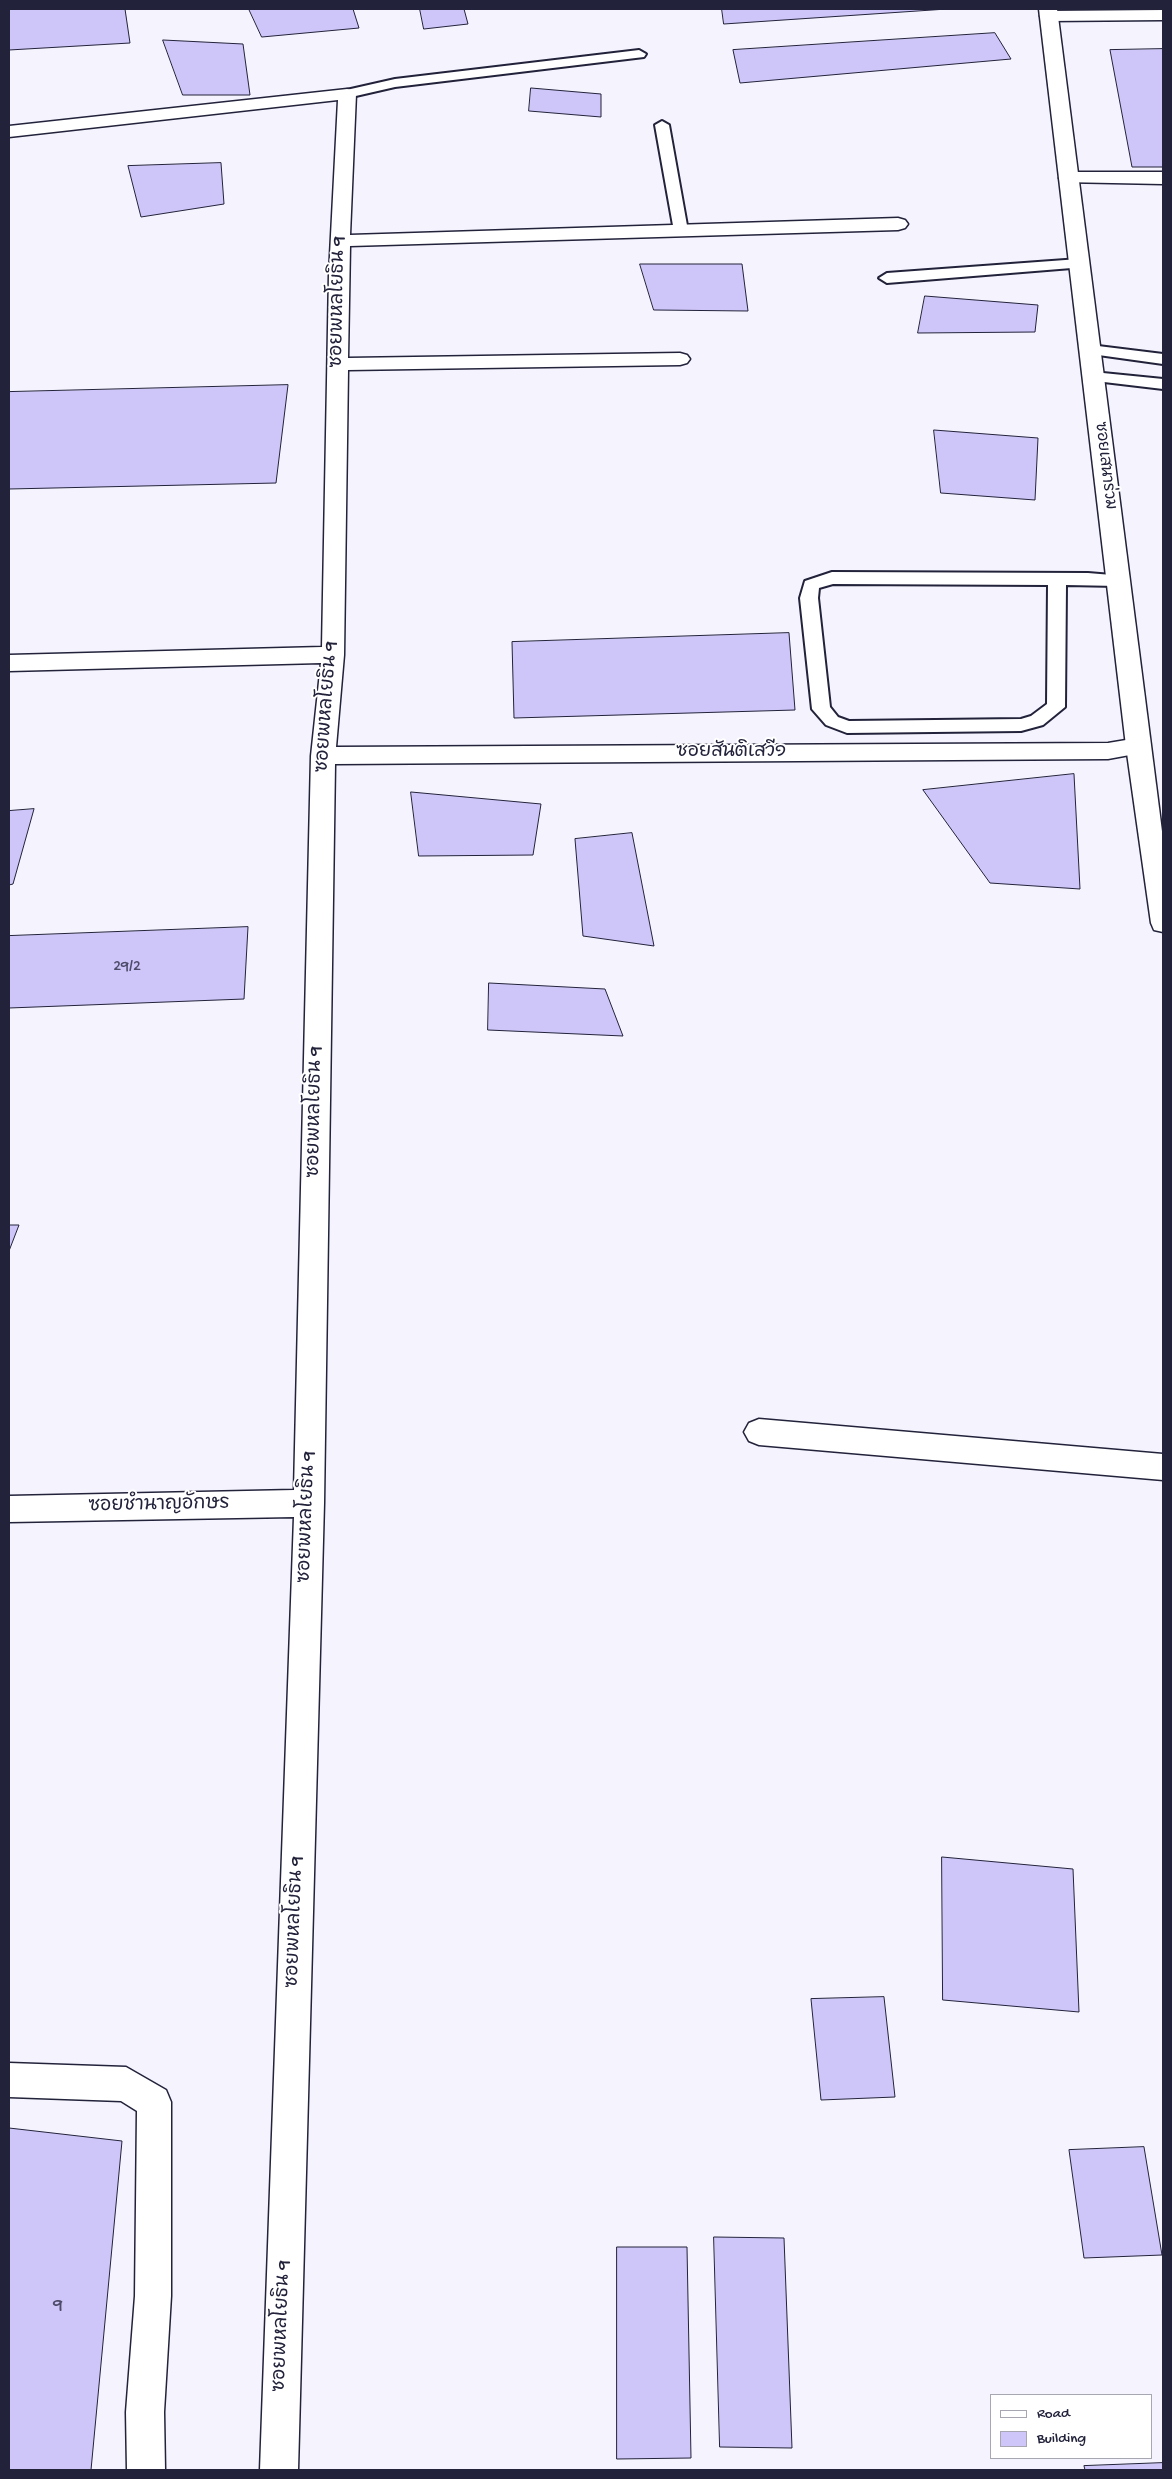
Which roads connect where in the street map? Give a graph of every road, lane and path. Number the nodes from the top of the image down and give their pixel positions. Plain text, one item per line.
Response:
1 (1048, 12) edge
2 (1163, 15) edge
3 (639, 54) dead end
4 (347, 94) junction
5 (662, 125) dead end
6 (9, 130) edge
7 (1068, 178) junction
8 (1163, 178) edge
9 (898, 224) dead end
10 (681, 231) junction
11 (340, 241) junction
12 (1079, 264) junction
13 (887, 278) dead end
14 (1090, 350) junction
15 (680, 359) dead end
16 (1163, 359) edge
17 (338, 364) junction
18 (1093, 377) junction
19 (1163, 384) edge
20 (1057, 579) junction
21 (1118, 580) junction
22 (333, 655) junction
23 (9, 663) edge
24 (1138, 746) junction
25 (324, 756) junction
26 (1163, 923) edge
27 (759, 1432) dead end
28 (1163, 1467) edge
29 (309, 1503) junction
30 (9, 1509) edge
31 (9, 2080) edge
32 (146, 2470) edge
33 (279, 2470) edge

1 - 2 street
1 - 7 street, ซอยเสนาร่วม
3 - 4 lane
4 - 6 street
4 - 11 street, ซอยพหลโยธิน 9
5 - 10 lane
7 - 8 street
7 - 12 street, ซอยเสนาร่วม
9 - 10 street
10 - 11 street
11 - 17 street, ซอยพหลโยธิน 9
12 - 13 lane
12 - 14 street, ซอยเสนาร่วม
14 - 16 lane
14 - 18 street, ซอยเสนาร่วม
15 - 17 street
17 - 22 street, ซอยพหลโยธิน 9
18 - 19 lane
18 - 21 street, ซอยเสนาร่วม
20 - 20 lane
20 - 21 lane
21 - 24 street, ซอยเสนาร่วม
22 - 23 street
22 - 25 street, ซอยพหลโยธิน 9
24 - 25 street, ซอยสันติเสวี๑
24 - 26 street, ซอยเสนาร่วม
25 - 29 street, ซอยพหลโยธิน 9
27 - 28 street
29 - 30 street, ซอยชำนาญอักษร
29 - 33 street, ซอยพหลโยธิน 9
31 - 32 street

